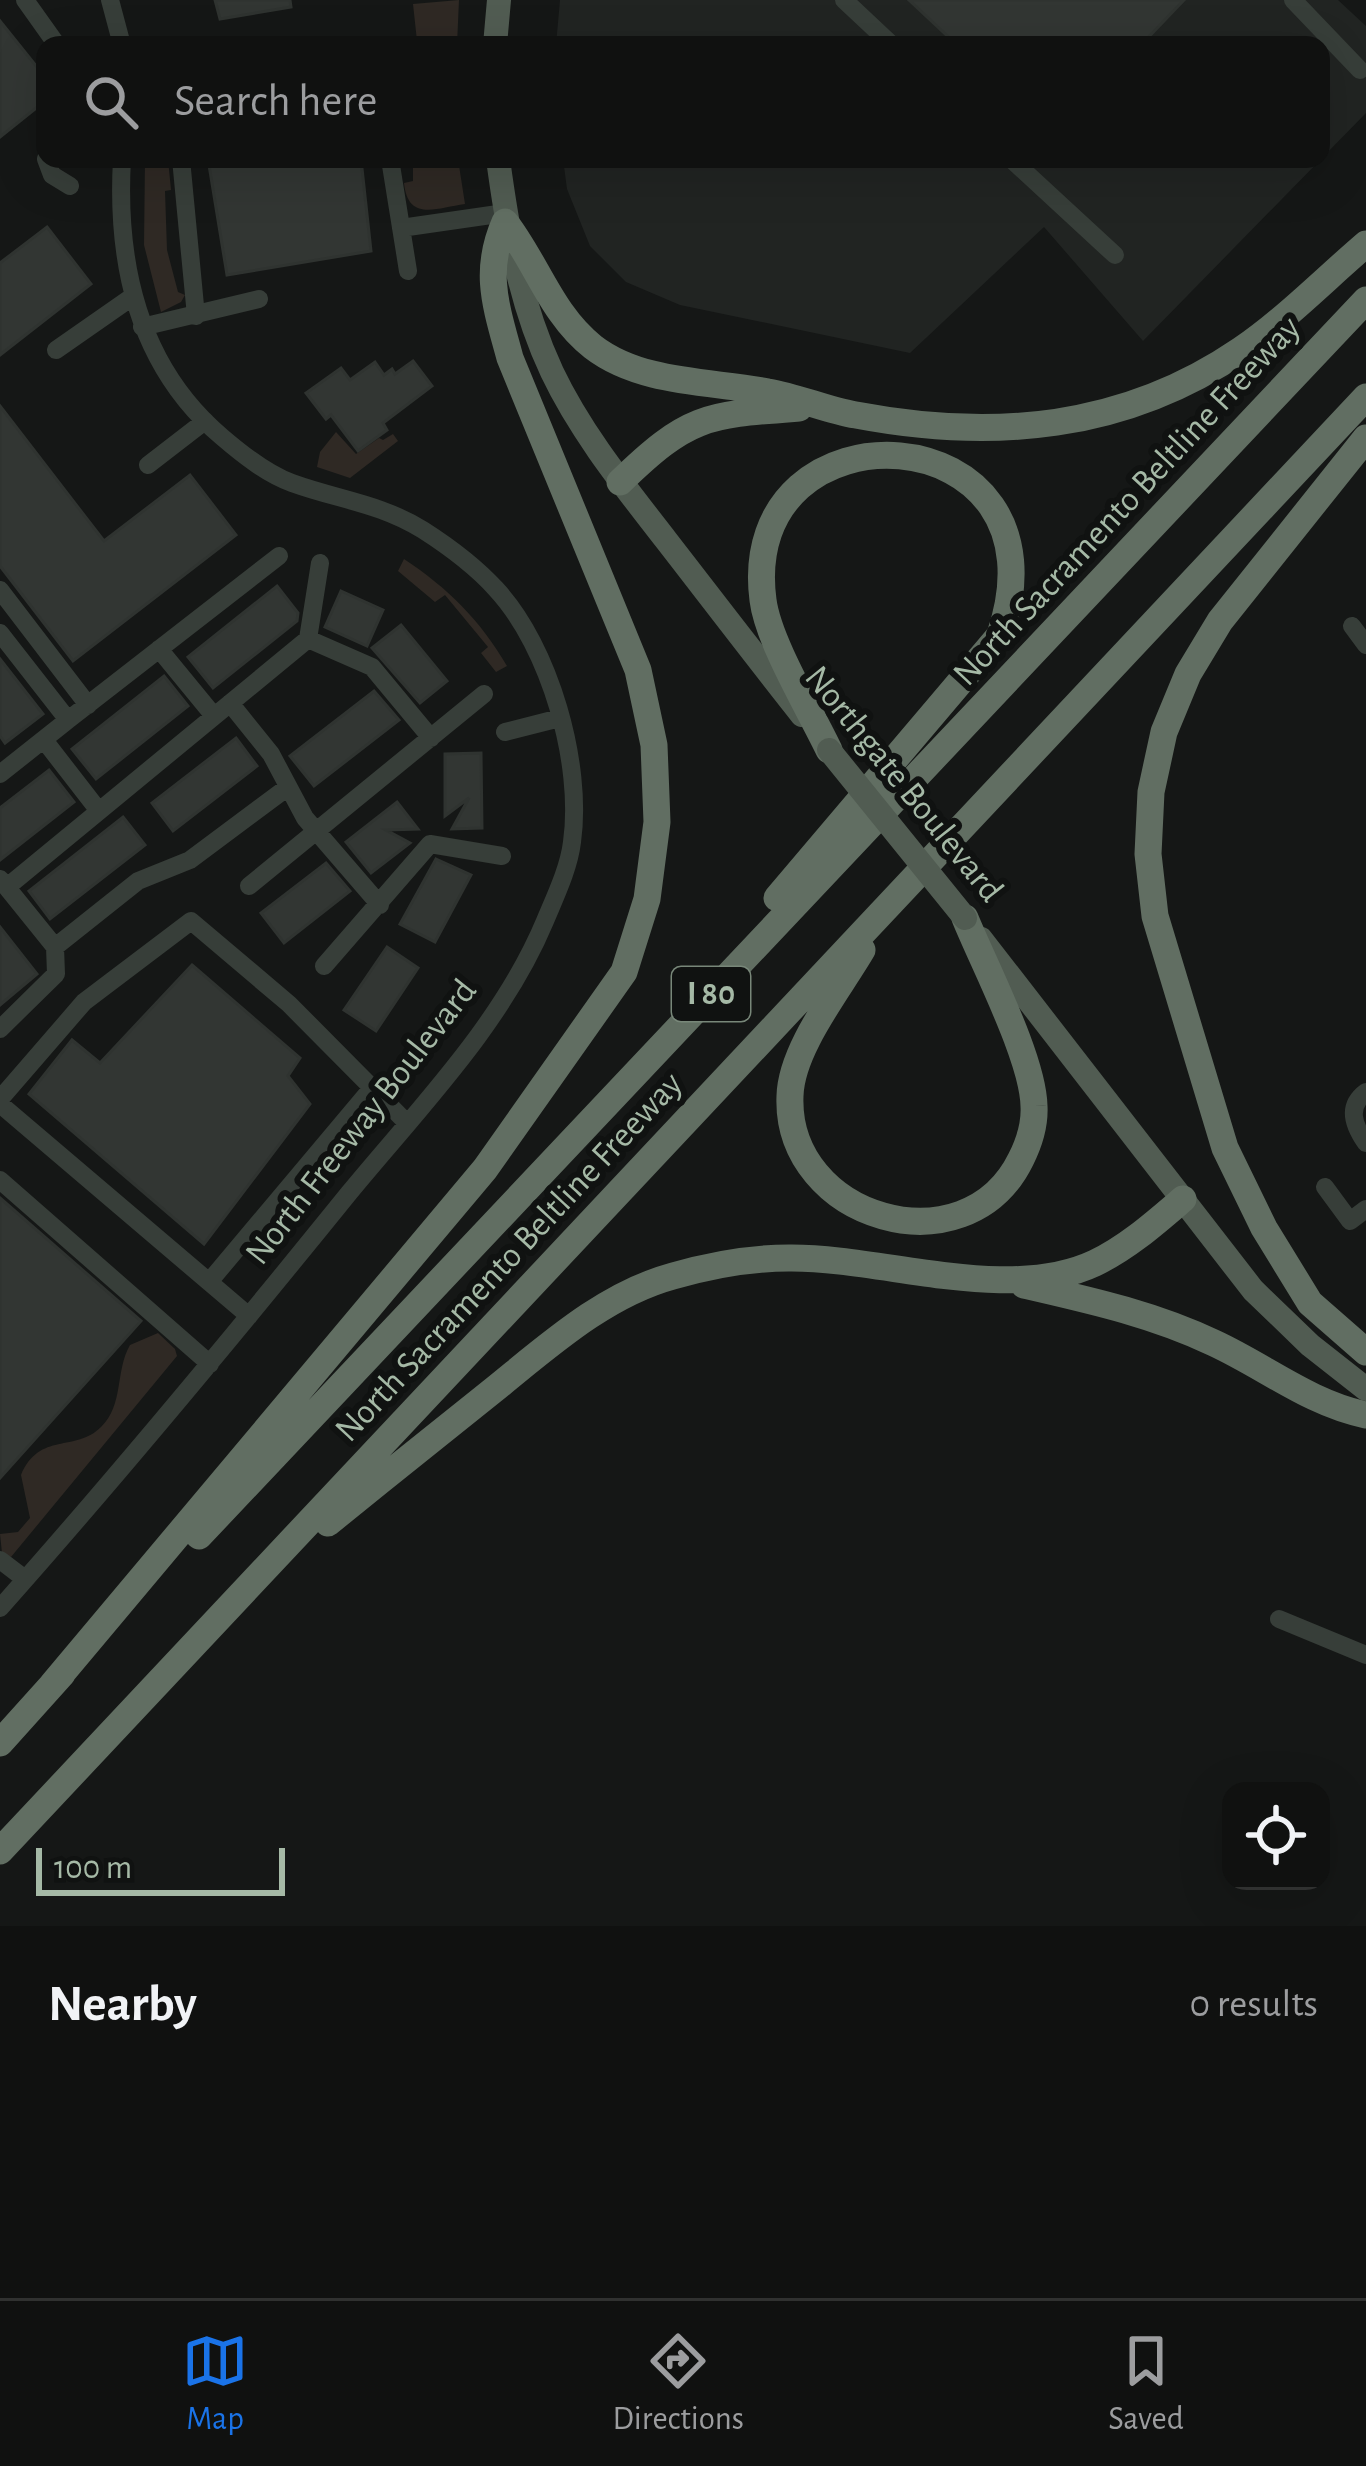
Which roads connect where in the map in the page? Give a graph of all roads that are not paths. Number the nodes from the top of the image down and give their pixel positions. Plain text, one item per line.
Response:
1 (25, 0) edge
2 (110, 0) edge
3 (499, 0) edge
4 (844, 0) edge
5 (1293, 0) edge
6 (51, 36) edge
7 (120, 36) edge
8 (496, 36) edge
9 (882, 36) edge
10 (1327, 36) edge
11 (1330, 39) edge
12 (1360, 70) dead end
13 (49, 168) edge
14 (122, 168) edge
15 (182, 168) edge
16 (391, 168) edge
17 (499, 168) edge
18 (1021, 168) edge
19 (70, 186) dead end
20 (505, 217) junction
21 (401, 228) junction
22 (1366, 244) edge
23 (1115, 256) dead end
24 (408, 271) dead end
25 (132, 297) junction
26 (259, 299) dead end
27 (1366, 300) edge
28 (196, 316) junction
29 (142, 326) junction
30 (56, 350) dead end
31 (1366, 397) edge
32 (821, 407) junction
33 (205, 421) junction
34 (1366, 438) edge
35 (148, 465) dead end
36 (620, 482) junction
37 (279, 556) dead end
38 (320, 563) dead end
39 (0, 590) edge
40 (1352, 626) dead end
41 (0, 634) edge
42 (308, 639) junction
43 (1366, 645) edge
44 (43, 646) junction
45 (159, 650) junction
46 (22, 662) junction
47 (484, 694) dead end
48 (88, 705) junction
49 (222, 710) junction
50 (560, 718) junction
51 (68, 720) junction
52 (505, 732) dead end
53 (431, 738) junction
54 (44, 740) junction
55 (829, 750) junction
56 (0, 774) edge
57 (288, 787) junction
58 (99, 811) junction
59 (317, 833) junction
60 (502, 856) dead end
61 (4, 883) edge
62 (249, 886) dead end
63 (380, 905) junction
64 (887, 906) junction
65 (965, 918) junction
66 (55, 947) junction
67 (324, 966) dead end
68 (0, 1029) edge
69 (372, 1088) junction
70 (1366, 1092) edge
71 (0, 1102) edge
72 (406, 1123) junction
73 (578, 1134) junction
74 (1366, 1143) edge
75 (0, 1180) edge
76 (1325, 1186) dead end
77 (1183, 1199) junction
78 (1366, 1209) edge
79 (991, 1277) junction
80 (209, 1282) junction
81 (249, 1316) junction
82 (1366, 1352) edge
83 (210, 1364) junction
84 (1366, 1389) edge
85 (1366, 1415) edge
86 (0, 1559) edge
87 (26, 1580) junction
88 (249, 1586) junction
89 (0, 1608) edge
90 (1279, 1619) dead end
91 (1366, 1654) edge
92 (52, 1684) junction
93 (0, 1743) edge
94 (0, 1851) edge

1 - 6 street
2 - 7 street
3 - 8 main road
4 - 9 street
5 - 10 street
11 - 12 street
13 - 19 street
14 - 25 street, North Freeway Boulevard
15 - 28 street
16 - 21 street
17 - 20 main road, Northgate Boulevard
18 - 23 street
20 - 21 street
20 - 32 highway
20 - 36 main road, Northgate Boulevard
20 - 92 highway
21 - 24 street
22 - 32 highway
25 - 29 street, North Freeway Boulevard
25 - 30 street
26 - 28 street
27 - 73 highway, North Sacramento Beltline Freeway / I 80
28 - 29 street
29 - 33 street, North Freeway Boulevard
31 - 64 highway, North Sacramento Beltline Freeway / I 80
32 - 36 highway
33 - 35 street
33 - 50 street, North Freeway Boulevard
34 - 82 highway
36 - 55 main road, Northgate Boulevard
37 - 45 street
38 - 42 street
39 - 44 street
40 - 43 street
41 - 46 street
42 - 49 street
42 - 53 street
44 - 46 street
44 - 48 street
45 - 48 street
45 - 49 street
46 - 51 street
47 - 53 street
48 - 51 street
49 - 57 street
49 - 58 street
50 - 52 street
50 - 72 street, North Freeway Boulevard
51 - 54 street
53 - 59 street
54 - 56 street
54 - 58 street
55 - 65 main road, Northgate Boulevard, bridge
55 - 73 highway
57 - 59 street
57 - 66 street
58 - 61 street
59 - 62 street
59 - 63 street
60 - 63 street
61 - 66 street
63 - 67 street
64 - 65 highway
64 - 88 highway, North Sacramento Beltline Freeway / I 80
65 - 77 main road, Northgate Boulevard
66 - 68 street
69 - 71 street
69 - 72 street
69 - 80 street
70 - 74 street
71 - 80 street
72 - 81 street, North Freeway Boulevard
73 - 92 highway, North Sacramento Beltline Freeway / I 80
75 - 83 street
76 - 78 street
77 - 79 highway
77 - 84 main road, Northgate Boulevard
79 - 85 highway
79 - 88 highway
80 - 81 street
81 - 83 street, North Freeway Boulevard
83 - 87 street, North Freeway Boulevard
86 - 87 street
87 - 89 street, North Freeway Boulevard
88 - 94 highway, North Sacramento Beltline Freeway / I 80
90 - 91 street
92 - 93 highway, North Sacramento Beltline Freeway / I 80

